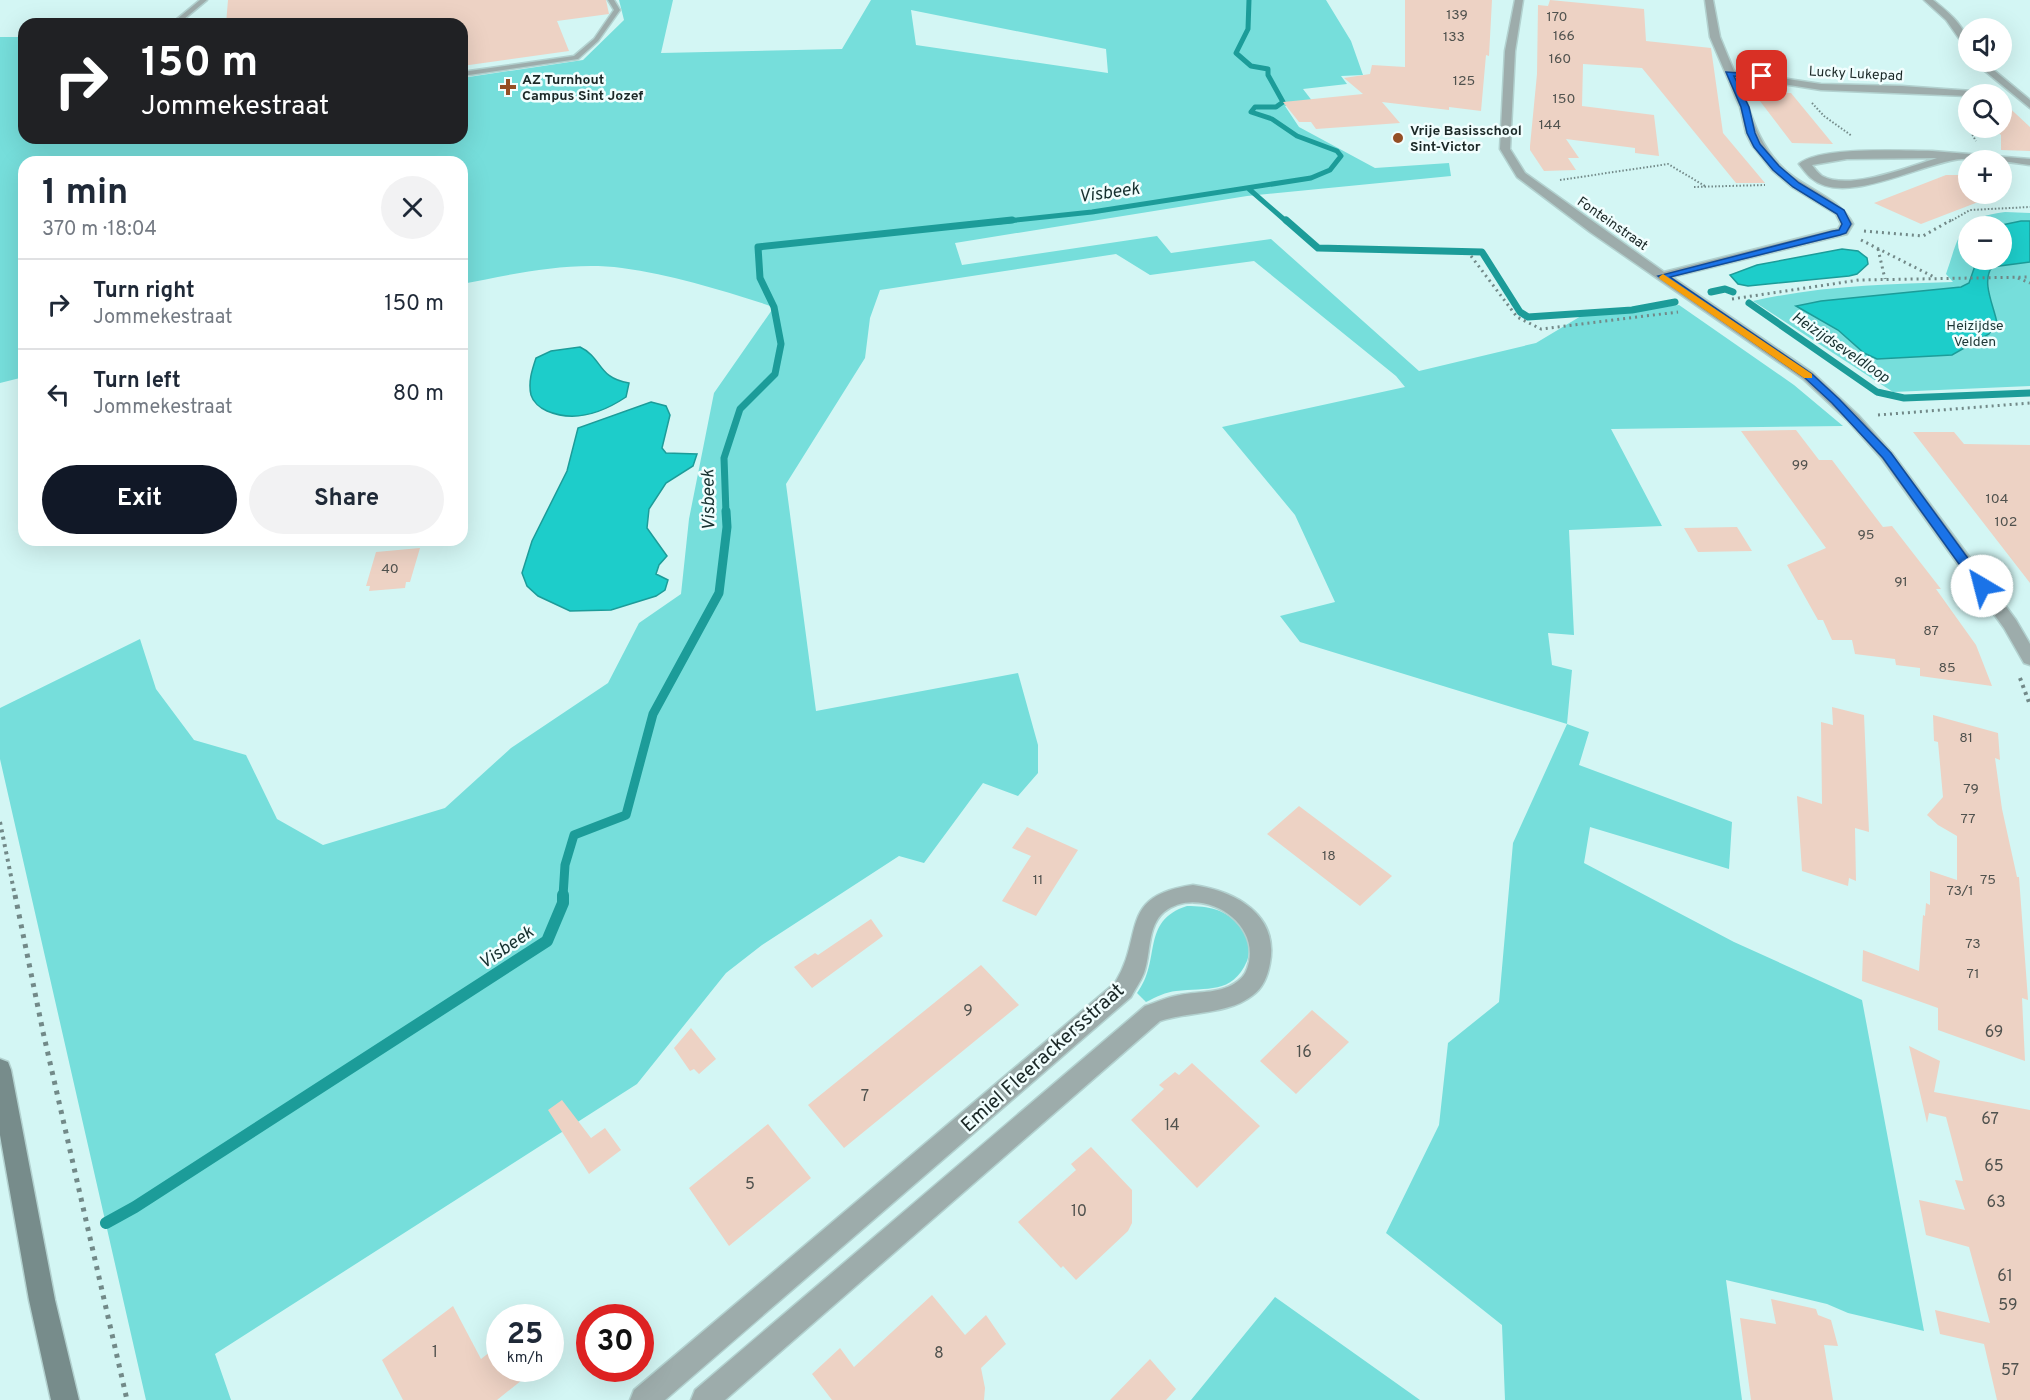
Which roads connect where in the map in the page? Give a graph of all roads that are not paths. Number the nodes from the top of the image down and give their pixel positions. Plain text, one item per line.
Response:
1 (204, 0) edge
2 (611, 0) edge
3 (1519, 0) edge
4 (1709, 0) edge
5 (1928, 0) edge
6 (182, 18) edge
7 (1958, 31) edge
8 (1991, 72) edge
9 (468, 73) edge
10 (1728, 73) junction
11 (1958, 93) edge
12 (2012, 97) edge
13 (2021, 97) junction
14 (2030, 105) edge
15 (1960, 156) joint
16 (2012, 160) edge
17 (2030, 162) edge
18 (1662, 276) junction
19 (2030, 659) edge
20 (0, 1070) edge
21 (65, 1400) edge
22 (644, 1400) edge
23 (705, 1400) edge

1 - 6 lane
2 - 9 lane
3 - 18 street, Fonteinstraat
4 - 10 street
5 - 7 street
8 - 13 street
10 - 11 street, Lucky Lukepad
10 - 18 street
12 - 13 street
13 - 14 street
15 - 15 street
16 - 17 street
18 - 19 street, Fonteinstraat
20 - 21 street
22 - 23 street, Emiel Fleerackersstraat

